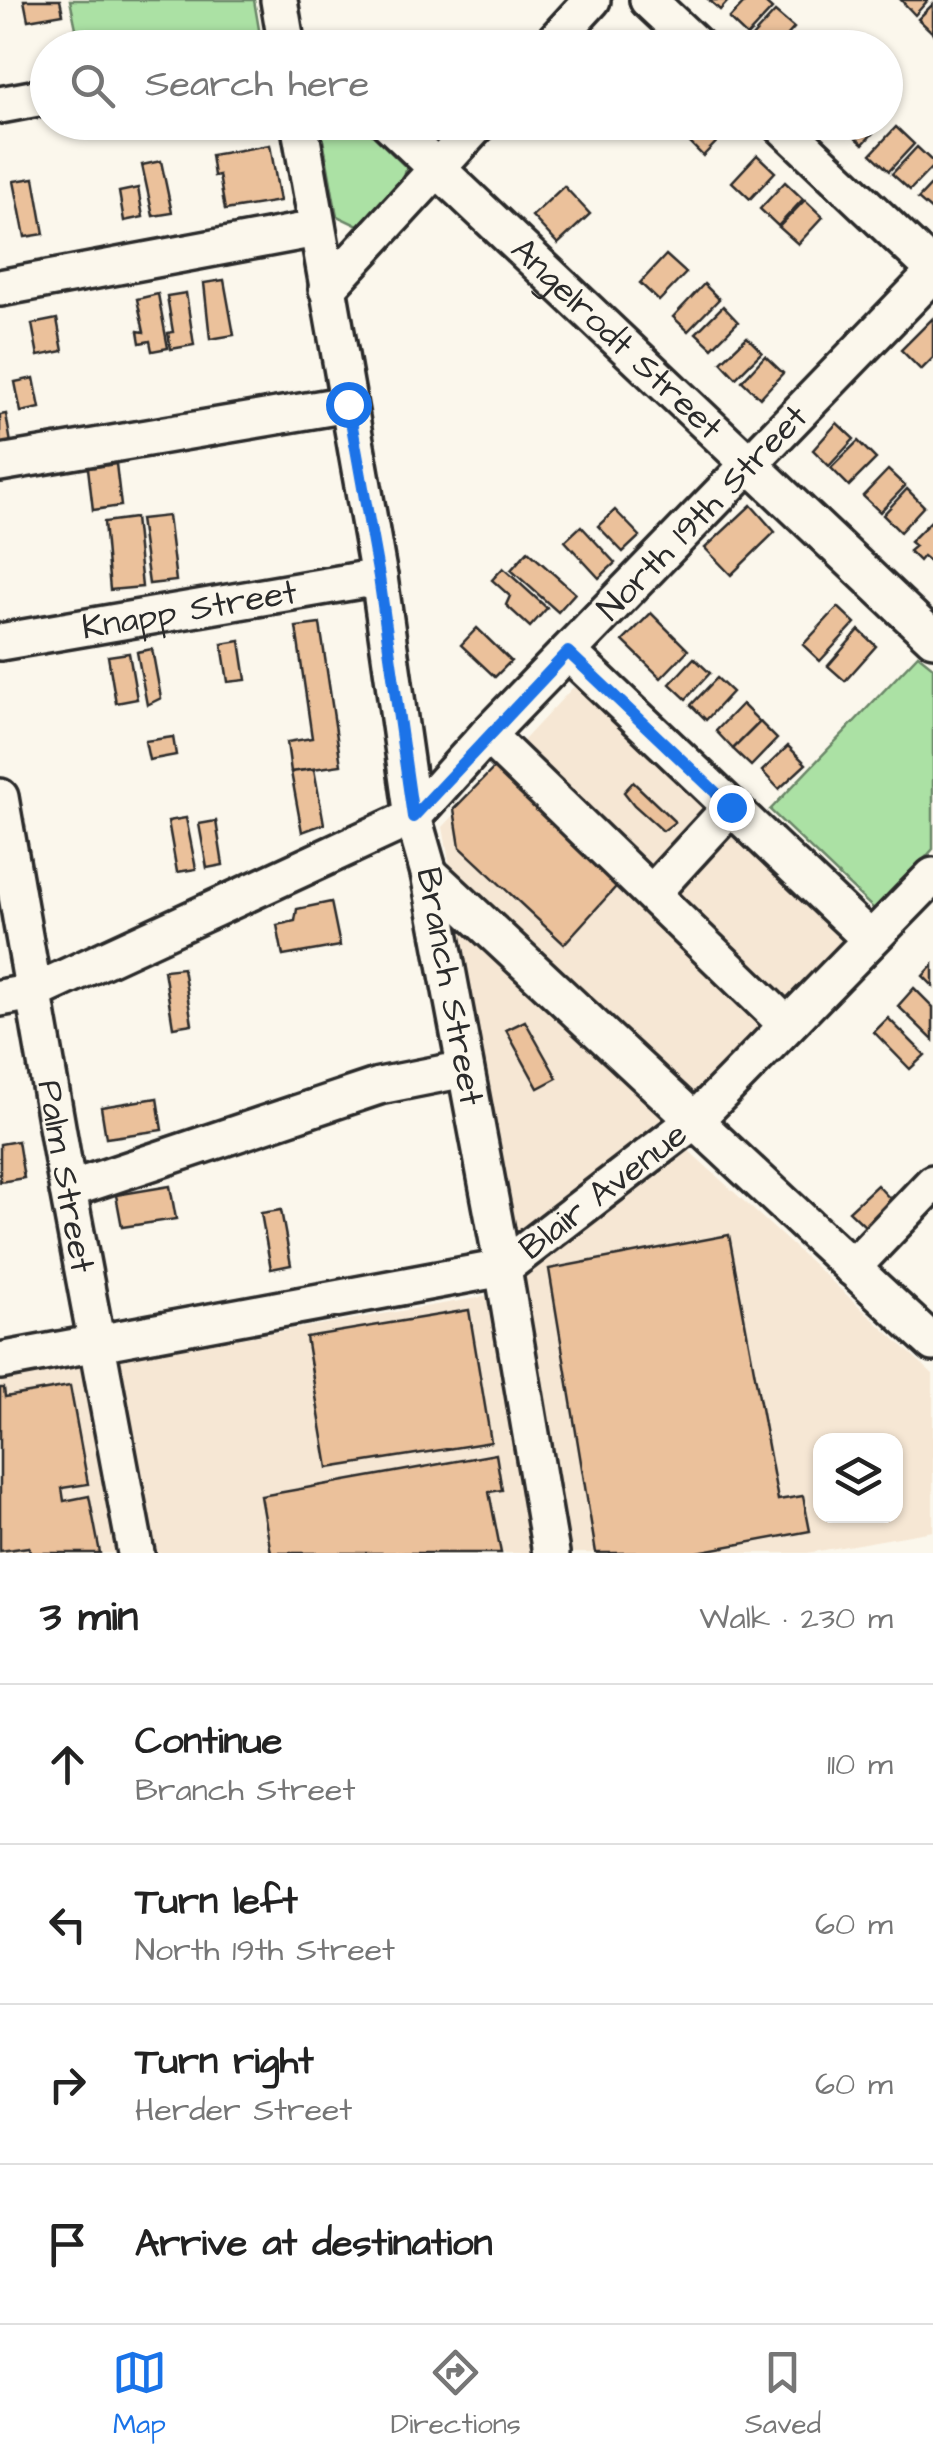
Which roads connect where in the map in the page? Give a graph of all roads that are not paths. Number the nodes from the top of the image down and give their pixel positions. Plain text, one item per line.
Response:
1 (592, 0) edge
2 (648, 0) edge
3 (564, 30) edge
4 (679, 30) edge
5 (30, 99) edge
6 (0, 104) edge
7 (302, 140) edge
8 (408, 140) edge
9 (464, 140) edge
10 (797, 140) edge
11 (438, 168) junction
12 (316, 229) junction
13 (933, 271) edge
14 (0, 288) edge
15 (328, 290) junction
16 (348, 404) junction
17 (0, 463) edge
18 (748, 464) junction
19 (379, 577) junction
20 (933, 638) edge
21 (0, 642) edge
22 (568, 652) junction
23 (488, 735) junction
24 (0, 797) edge
25 (731, 807) junction
26 (413, 817) junction
27 (429, 874) junction
28 (933, 876) edge
29 (652, 893) junction
30 (870, 939) junction
31 (17, 995) edge
32 (787, 1025) junction
33 (466, 1069) junction
34 (695, 1120) junction
35 (933, 1183) edge
36 (68, 1190) junction
37 (502, 1268) junction
38 (852, 1268) junction
39 (933, 1343) edge
40 (98, 1344) junction
41 (0, 1361) edge
42 (136, 1553) edge
43 (551, 1553) edge

1 - 3 street
2 - 4 street
5 - 6 street
7 - 12 street, Branch Street
8 - 11 street, Angelrodt Street
9 - 11 street
10 - 13 street
11 - 15 street
11 - 18 street, Angelrodt Street
12 - 14 street
12 - 15 street, Branch Street
13 - 18 street, North 19th Street
15 - 16 street, Branch Street
16 - 17 street
16 - 19 street, Branch Street
18 - 20 street, Angelrodt Street
18 - 22 street, North 19th Street
19 - 21 street, Knapp Street
19 - 26 street, Branch Street
22 - 23 street, North 19th Street
22 - 25 street
23 - 26 street, North 19th Street
23 - 29 street
24 - 31 street, Palm Street
25 - 29 street
25 - 30 street
26 - 27 street, Branch Street
26 - 31 street, North 19th Street
27 - 33 street, Branch Street
27 - 34 street
28 - 30 street, Blair Avenue
29 - 32 street
30 - 32 street, Blair Avenue
31 - 36 street, Palm Street
32 - 34 street, Blair Avenue
33 - 36 street
33 - 37 street, Branch Street
34 - 37 street, Blair Avenue
34 - 38 street
35 - 38 street
36 - 40 street, Palm Street
37 - 40 street, Blair Avenue
37 - 43 street, Branch Street
38 - 39 street
40 - 41 street, Blair Avenue
40 - 42 street, Palm Street

